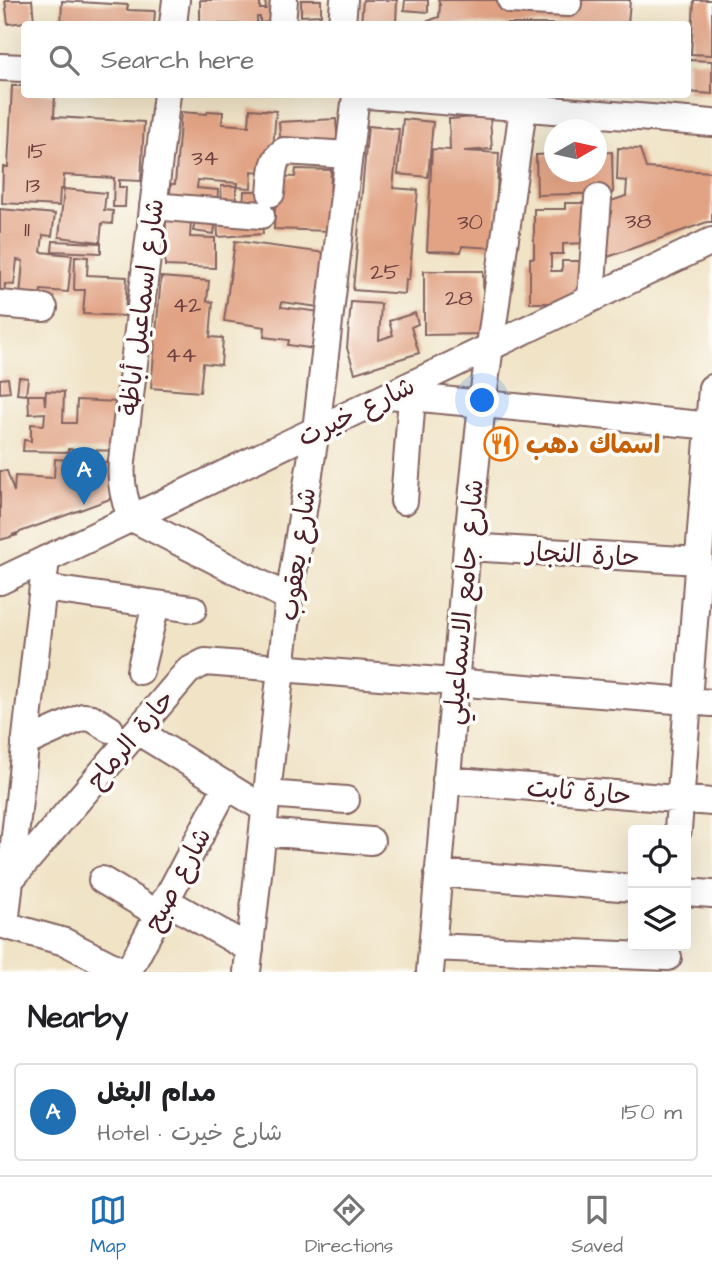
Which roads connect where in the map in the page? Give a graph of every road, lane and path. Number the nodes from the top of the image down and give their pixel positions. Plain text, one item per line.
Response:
1 (176, 0) edge
2 (284, 0) edge
3 (344, 0) edge
4 (568, 3) dead end
5 (523, 9) edge
6 (173, 21) edge
7 (282, 21) edge
8 (342, 21) edge
9 (0, 68) edge
10 (21, 68) edge
11 (166, 98) edge
12 (356, 98) edge
13 (452, 98) edge
14 (524, 101) edge
15 (712, 123) edge
16 (349, 155) junction
17 (598, 198) dead end
18 (153, 206) junction
19 (712, 241) edge
20 (591, 298) junction
21 (0, 304) edge
22 (44, 308) dead end
23 (489, 348) junction
24 (712, 388) edge
25 (401, 396) junction
26 (482, 404) junction
27 (711, 426) edge
28 (316, 430) junction
29 (404, 501) dead end
30 (132, 518) junction
31 (467, 547) junction
32 (46, 559) junction
33 (699, 561) junction
34 (0, 581) edge
35 (43, 588) junction
36 (289, 598) junction
37 (156, 604) junction
38 (193, 609) dead end
39 (281, 667) junction
40 (140, 671) dead end
41 (455, 682) junction
42 (700, 702) edge
43 (110, 729) dead end
44 (137, 731) junction
45 (25, 743) junction
46 (446, 780) junction
47 (227, 785) junction
48 (10, 787) edge
49 (346, 800) dead end
50 (680, 800) junction
51 (712, 802) edge
52 (265, 811) junction
53 (678, 825) edge
54 (371, 841) dead end
55 (438, 873) junction
56 (10, 880) junction
57 (102, 880) dead end
58 (628, 888) edge
59 (691, 892) edge
60 (712, 894) edge
61 (162, 907) junction
62 (3, 924) edge
63 (668, 958) edge
64 (431, 959) edge
65 (248, 960) edge
66 (563, 962) edge
67 (126, 972) edge

1 - 6 street
2 - 7 street
3 - 8 street
4 - 5 street
9 - 10 street
11 - 18 street, شارع اسماعيل أباظة
12 - 16 street, شارع يعقوب
13 - 14 street
14 - 15 street
14 - 23 street, شارع جامع الاسماعيلي
16 - 18 street
16 - 28 street, شارع يعقوب
17 - 20 street
18 - 30 street, شارع اسماعيل أباظة
19 - 20 street, شارع خيرت
20 - 23 street, شارع خيرت
21 - 22 street
23 - 25 street, شارع خيرت
23 - 26 street, شارع جامع الاسماعيلي
24 - 27 street
25 - 26 street
25 - 28 street, شارع خيرت
25 - 29 street
26 - 27 street
26 - 31 street, شارع جامع الاسماعيلي
27 - 33 street
28 - 30 street, شارع خيرت
28 - 36 street, شارع يعقوب
30 - 32 street, شارع خيرت
30 - 36 street
31 - 33 street, حارة النجار
31 - 41 street, شارع جامع الاسماعيلي
32 - 34 street, شارع خيرت
32 - 35 street
33 - 42 street
35 - 37 street
35 - 45 street
36 - 39 street, شارع يعقوب
37 - 38 street
37 - 40 street
39 - 41 street, حارة الرماح
39 - 44 street, حارة الرماح
39 - 52 street, شارع يعقوب
41 - 42 street, حارة الرماح
41 - 46 street, شارع جامع الاسماعيلي
42 - 50 street
43 - 45 street
44 - 47 street
44 - 56 street, حارة الرماح
45 - 48 street
46 - 50 street, حارة ثابت
46 - 55 street, شارع جامع الاسماعيلي
47 - 52 street
47 - 61 street, شارع صبح
48 - 56 street
49 - 52 street
50 - 51 street, حارة ثابت
50 - 53 street
52 - 54 street
52 - 65 street, شارع يعقوب
55 - 58 street
55 - 64 street, شارع جامع الاسماعيلي
56 - 62 street
57 - 61 street
59 - 60 street
61 - 65 street
61 - 67 street, شارع صبح
62 - 67 street
63 - 66 street
64 - 66 street

